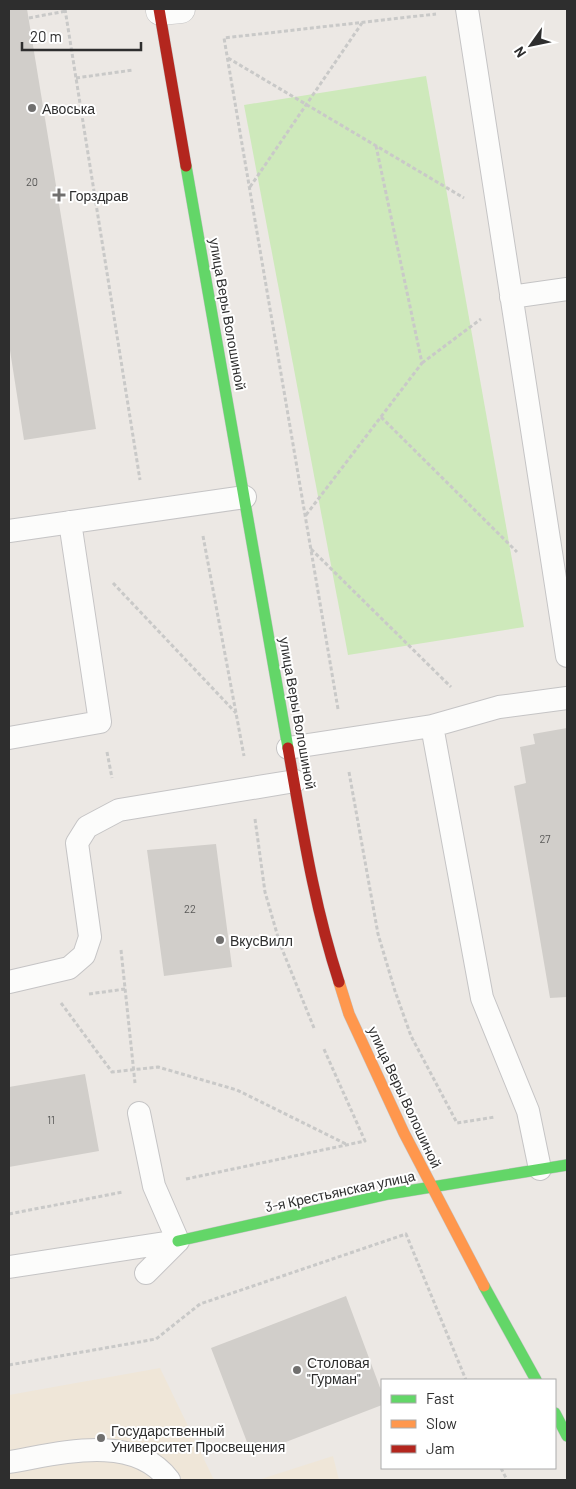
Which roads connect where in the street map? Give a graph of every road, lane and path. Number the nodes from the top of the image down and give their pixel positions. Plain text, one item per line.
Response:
1 (65, 10) edge
2 (167, 10) edge
3 (467, 10) edge
4 (29, 18) dead end
5 (362, 22) junction
6 (227, 58) junction
7 (133, 70) dead end
8 (76, 78) junction
9 (306, 105) junction
10 (376, 146) junction
11 (249, 187) junction
12 (499, 218) junction
13 (567, 289) edge
14 (511, 298) junction
15 (422, 363) junction
16 (381, 417) junction
17 (245, 497) junction
18 (145, 513) junction
19 (306, 515) junction
20 (9, 531) edge
21 (71, 532) junction
22 (311, 548) junction
23 (557, 592) junction
24 (567, 656) edge
25 (567, 698) edge
26 (236, 713) dead end
27 (478, 713) junction
28 (100, 722) junction
29 (432, 726) junction
30 (9, 738) edge
31 (344, 740) junction
32 (288, 748) junction
33 (295, 781) junction
34 (119, 810) junction
35 (120, 941) dead end
36 (9, 982) edge
37 (57, 999) dead end
38 (134, 1069) junction
39 (139, 1113) joint
40 (458, 1123) dead end
41 (349, 1145) dead end
42 (567, 1165) edge
43 (540, 1169) junction
44 (431, 1188) junction
45 (178, 1241) junction
46 (9, 1267) edge
47 (146, 1273) dead end
48 (9, 1365) edge
49 (466, 1379) edge
50 (535, 1379) edge
51 (556, 1415) edge
52 (567, 1436) edge
53 (9, 1462) edge
54 (169, 1480) edge

1 - 4 path
1 - 8 path
2 - 17 street, улица Веры Волошиной
3 - 5 path
3 - 12 lane
5 - 6 path
5 - 9 path
6 - 9 path
6 - 11 path
7 - 8 path
8 - 18 path
9 - 10 path
9 - 11 path
10 - 12 path
10 - 15 path
11 - 19 path
12 - 14 lane
13 - 14 lane
14 - 15 path
14 - 23 lane
15 - 16 path
16 - 19 path
16 - 23 path
17 - 18 lane
17 - 32 street, улица Веры Волошиной
18 - 21 lane
19 - 22 path
20 - 21 lane
21 - 26 path
21 - 28 lane
22 - 27 path
22 - 31 path
23 - 24 lane
25 - 27 lane
27 - 29 lane
28 - 30 lane
28 - 34 path
29 - 31 lane
29 - 43 lane
31 - 32 lane
31 - 40 path
32 - 33 street, улица Веры Волошиной
33 - 34 lane
33 - 44 street, улица Веры Волошиной
34 - 36 lane
35 - 38 path
37 - 38 path
38 - 39 path
38 - 41 path
39 - 45 lane
42 - 43 street, 3-я Крестьянская улица
43 - 44 street, 3-я Крестьянская улица
44 - 45 street, 3-я Крестьянская улица
44 - 50 street, улица Веры Волошиной
45 - 46 lane
45 - 47 lane
48 - 49 path
51 - 52 street
53 - 54 lane

